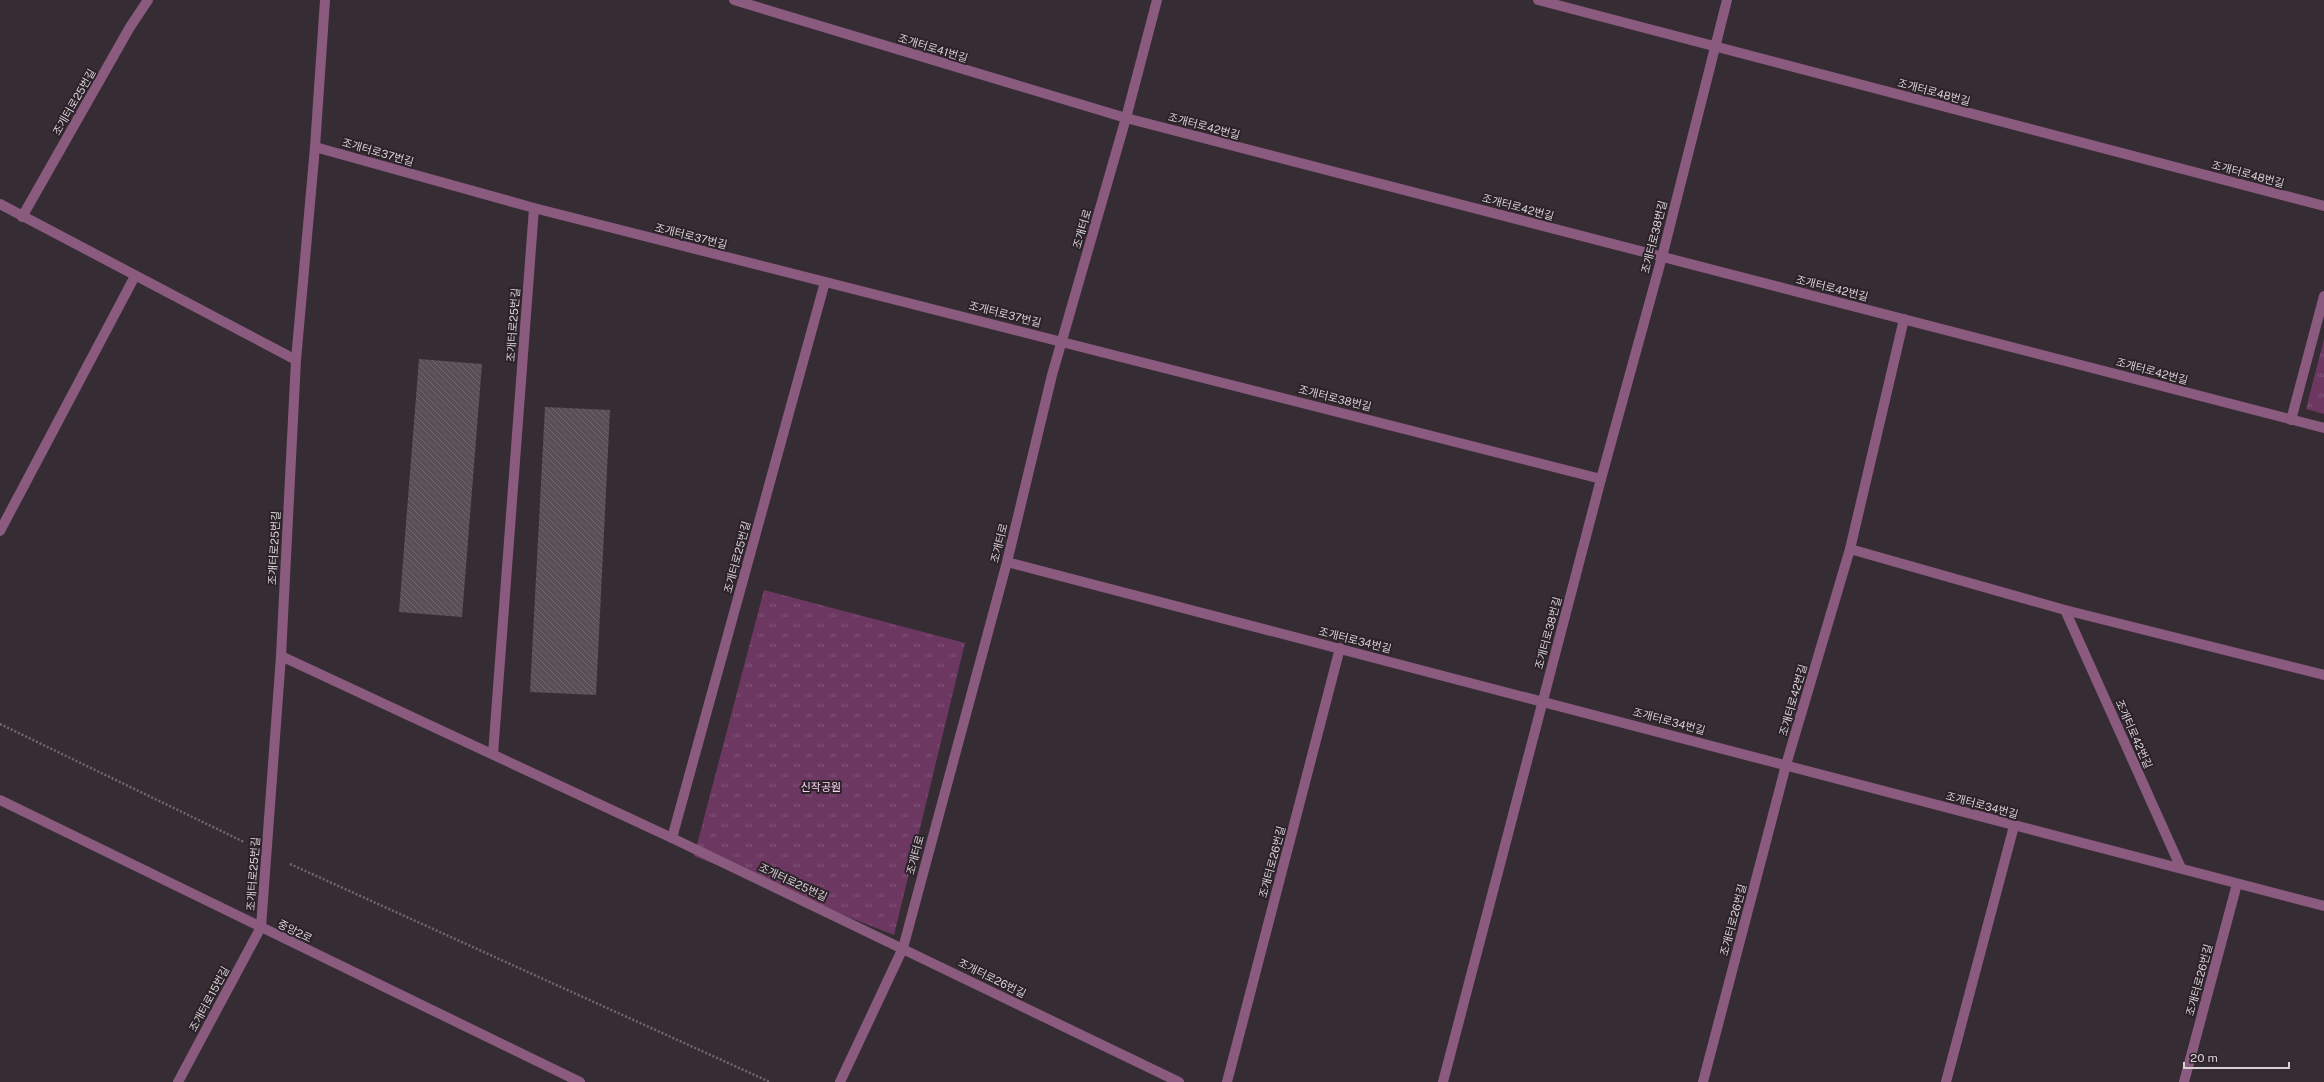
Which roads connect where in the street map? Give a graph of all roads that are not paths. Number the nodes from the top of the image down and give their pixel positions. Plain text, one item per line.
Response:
1 (148, 0) edge
2 (325, 0) edge
3 (734, 0) edge
4 (1156, 0) edge
5 (1538, 0) edge
6 (1727, 0) edge
7 (1715, 47) junction
8 (1126, 118) junction
9 (316, 147) junction
10 (0, 204) edge
11 (2324, 206) edge
12 (534, 208) junction
13 (22, 217) junction
14 (1662, 257) junction
15 (135, 276) junction
16 (825, 282) junction
17 (2324, 296) edge
18 (1904, 319) junction
19 (1063, 341) junction
20 (296, 360) junction
21 (2291, 420) junction
22 (2324, 428) edge
23 (1601, 479) junction
24 (0, 531) edge
25 (1850, 549) junction
26 (1007, 562) junction
27 (2065, 610) junction
28 (1340, 648) junction
29 (281, 656) junction
30 (2324, 675) edge
31 (1543, 701) junction
32 (493, 754) junction
33 (1786, 765) junction
34 (0, 800) edge
35 (2014, 826) junction
36 (672, 838) junction
37 (2181, 868) junction
38 (2237, 884) junction
39 (2324, 906) edge
40 (261, 927) junction
41 (903, 948) junction
42 (178, 1082) edge
43 (580, 1082) edge
44 (840, 1082) edge
45 (1178, 1082) edge
46 (1227, 1082) edge
47 (1443, 1082) edge
48 (1703, 1082) edge
49 (1946, 1082) edge
50 (2184, 1082) edge

1 - 13 street, 조개터로25번길
2 - 9 street
3 - 8 street, 조개터로41번길
4 - 8 street, 조개터로
5 - 7 street, 조개터로48번길
6 - 7 street, 조개터로38번길
7 - 11 street, 조개터로48번길
7 - 14 street, 조개터로38번길
8 - 14 street, 조개터로42번길
8 - 19 street, 조개터로
9 - 12 street, 조개터로37번길
9 - 20 street
10 - 13 street
12 - 16 street, 조개터로37번길
12 - 32 street, 조개터로25번길
13 - 15 street
14 - 18 street, 조개터로42번길
14 - 23 street, 조개터로38번길
15 - 20 street
15 - 24 street
16 - 19 street, 조개터로37번길
16 - 36 street, 조개터로25번길
17 - 21 street
18 - 21 street, 조개터로42번길
18 - 25 street, 조개터로42번길
19 - 23 street, 조개터로38번길
19 - 26 street, 조개터로
20 - 29 street, 조개터로25번길
21 - 22 street, 조개터로42번길
23 - 31 street, 조개터로38번길
25 - 27 street
25 - 33 street, 조개터로42번길
26 - 28 street, 조개터로34번길
26 - 41 street, 조개터로
27 - 30 street
27 - 37 street, 조개터로42번길
28 - 31 street, 조개터로34번길
28 - 46 street, 조개터로26번길
29 - 32 street, 조개터로25번길
29 - 40 street, 조개터로25번길
31 - 33 street, 조개터로34번길
31 - 47 street
32 - 36 street, 조개터로25번길
33 - 35 street, 조개터로34번길
33 - 48 street, 조개터로26번길
34 - 40 street, 중앙2로
35 - 37 street, 조개터로34번길
35 - 49 street
36 - 41 street, 조개터로25번길
37 - 38 street, 조개터로34번길
38 - 39 street, 조개터로34번길
38 - 50 street, 조개터로26번길
40 - 42 street, 조개터로15번길
40 - 43 street, 중앙2로
41 - 44 street, 조개터로
41 - 45 street, 조개터로26번길

